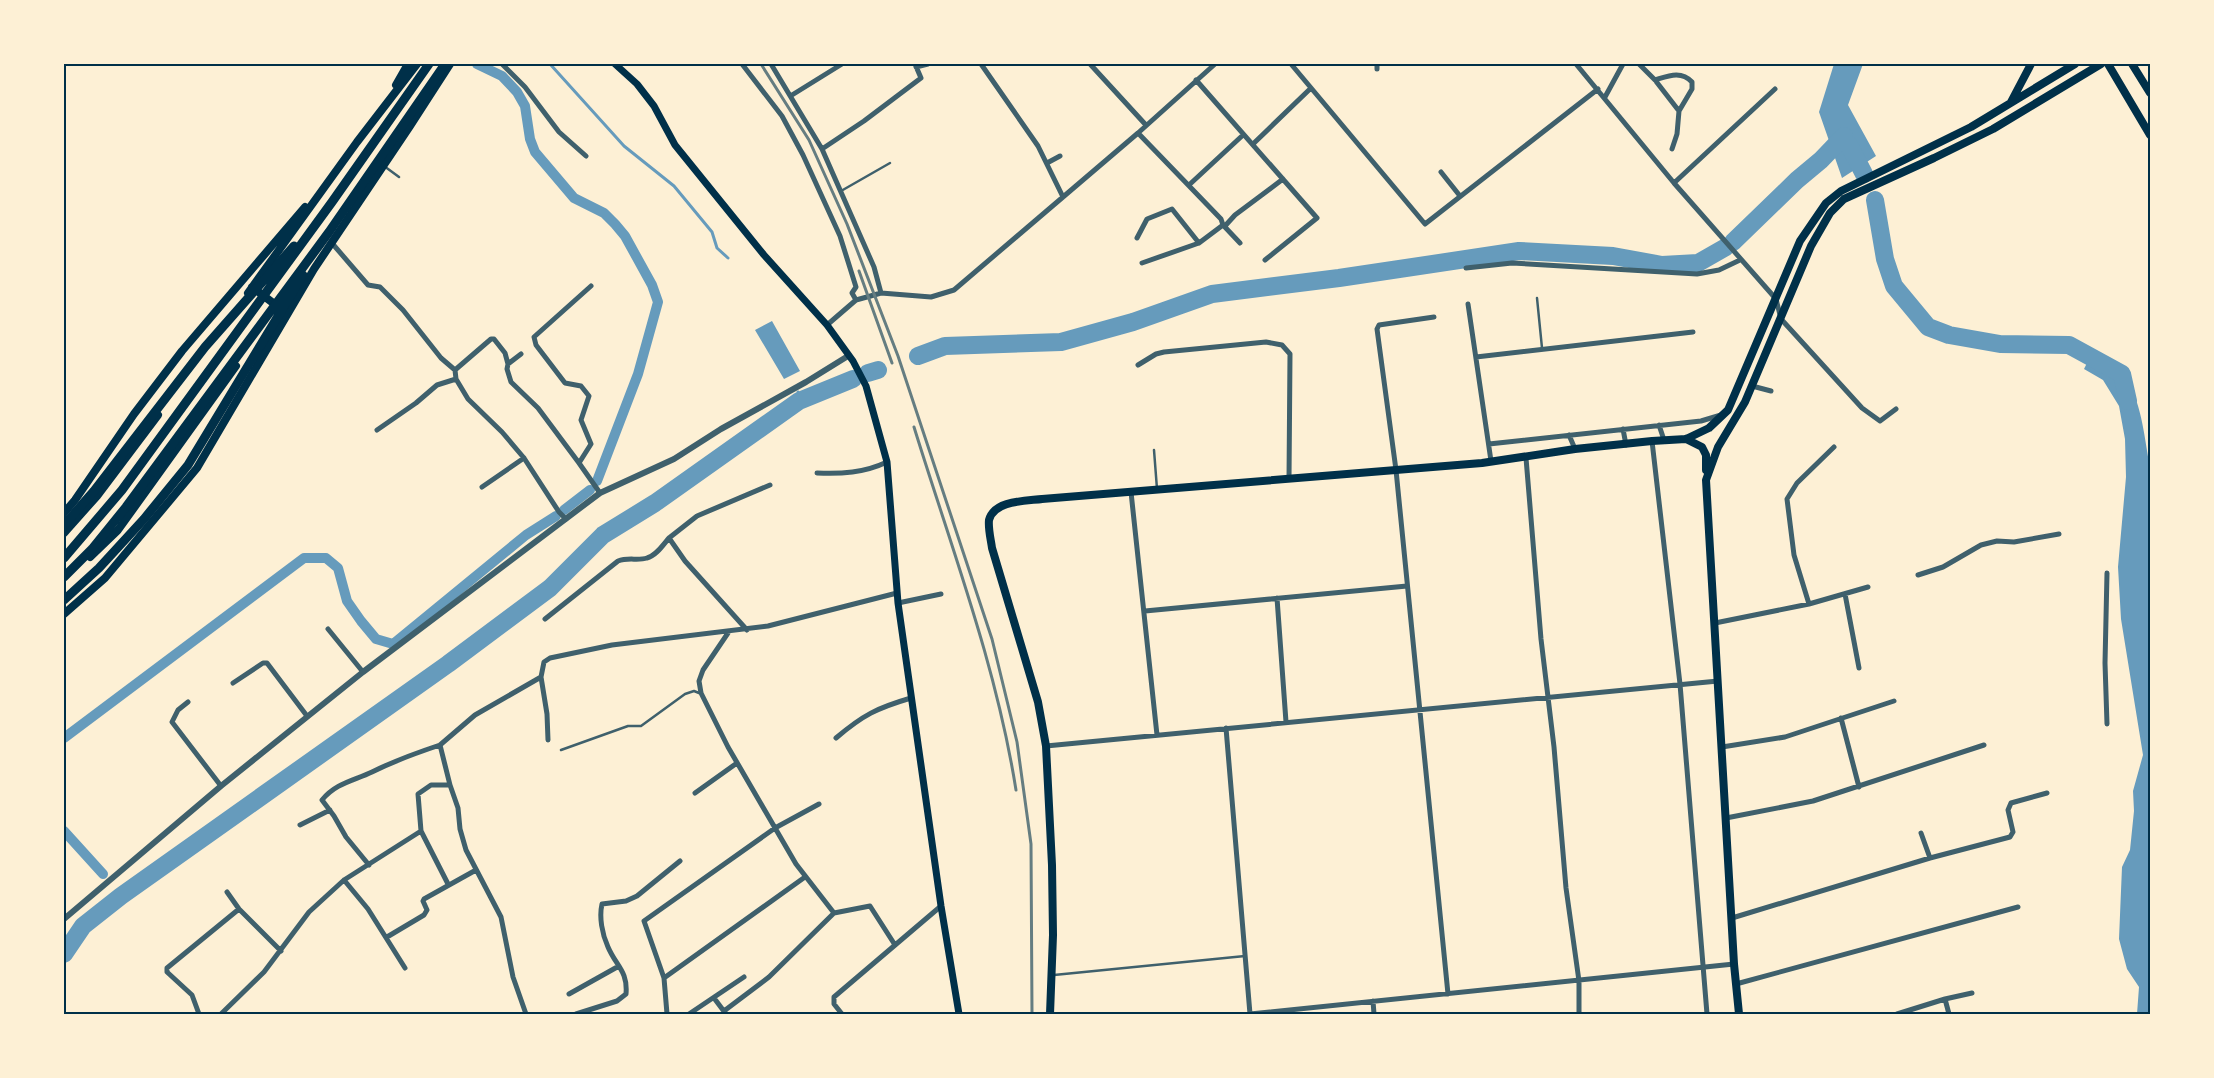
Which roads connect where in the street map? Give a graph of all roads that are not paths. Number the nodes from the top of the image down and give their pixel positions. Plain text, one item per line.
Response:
1 (408, 64) edge
2 (417, 64) edge
3 (429, 64) edge
4 (445, 64) edge
5 (450, 64) edge
6 (456, 64) edge
7 (502, 64) edge
8 (615, 64) edge
9 (742, 64) edge
10 (771, 64) edge
11 (842, 64) edge
12 (928, 64) edge
13 (981, 64) edge
14 (1090, 64) edge
15 (1215, 64) edge
16 (1291, 64) edge
17 (1576, 64) edge
18 (1623, 64) edge
19 (1639, 64) edge
20 (2031, 64) edge
21 (2075, 64) edge
22 (2101, 64) edge
23 (2108, 64) edge
24 (2132, 64) edge
25 (916, 65) edge
26 (1196, 80) junction
27 (1655, 80) junction
28 (1311, 88) junction
29 (1775, 88) dead end
30 (1598, 89) junction
31 (2150, 93) edge
32 (792, 95) junction
33 (1604, 97) junction
34 (2010, 104) junction
35 (384, 106) junction
36 (1679, 111) junction
37 (1145, 124) junction
38 (410, 126) junction
39 (1138, 133) junction
40 (1242, 135) junction
41 (2150, 135) edge
42 (1253, 144) junction
43 (822, 148) junction
44 (1672, 149) dead end
45 (586, 156) dead end
46 (1060, 156) dead end
47 (890, 163) dead end
48 (1048, 163) junction
49 (384, 166) junction
50 (1441, 172) dead end
51 (398, 177) dead end
52 (1282, 179) junction
53 (1674, 183) junction
54 (1188, 184) junction
55 (324, 188) junction
56 (841, 191) junction
57 (1460, 196) junction
58 (1063, 197) junction
59 (332, 202) junction
60 (1224, 225) junction
61 (329, 232) junction
62 (1137, 238) dead end
63 (1800, 241) junction
64 (331, 242) junction
65 (1240, 243) dead end
66 (1199, 244) junction
67 (1811, 246) junction
68 (1265, 260) dead end
69 (1740, 260) junction
70 (1142, 264) dead end
71 (1466, 268) dead end
72 (314, 269) junction
73 (591, 286) dead end
74 (252, 287) junction
75 (881, 293) junction
76 (1537, 298) dead end
77 (1776, 299) junction
78 (856, 300) junction
79 (1468, 304) dead end
80 (278, 306) junction
81 (1434, 317) dead end
82 (1781, 319) junction
83 (827, 325) junction
84 (1693, 332) dead end
85 (1542, 348) junction
86 (521, 354) dead end
87 (848, 356) junction
88 (1476, 358) junction
89 (508, 364) junction
90 (1138, 365) dead end
91 (455, 370) junction
92 (456, 379) junction
93 (1752, 386) junction
94 (1771, 391) dead end
95 (1896, 409) dead end
96 (1727, 412) junction
97 (1659, 425) junction
98 (1623, 429) junction
99 (378, 430) dead end
100 (1569, 435) junction
101 (1664, 440) junction
102 (1686, 440) junction
103 (1652, 441) junction
104 (1489, 444) junction
105 (1626, 445) junction
106 (1834, 446) dead end
107 (1575, 449) junction
108 (1154, 450) dead end
109 (524, 458) junction
110 (1526, 458) junction
111 (1491, 460) junction
112 (887, 462) junction
113 (579, 463) junction
114 (1396, 470) junction
115 (817, 473) dead end
116 (1289, 480) junction
117 (1706, 480) junction
118 (770, 485) dead end
119 (482, 487) dead end
120 (1157, 490) junction
121 (1131, 492) junction
122 (600, 493) junction
123 (64, 513) edge
124 (566, 518) junction
125 (64, 525) edge
126 (64, 533) edge
127 (2059, 534) dead end
128 (668, 538) junction
129 (64, 558) edge
130 (2107, 573) dead end
131 (1918, 575) dead end
132 (64, 577) edge
133 (64, 581) edge
134 (1407, 586) junction
135 (1868, 587) dead end
136 (897, 592) junction
137 (941, 594) dead end
138 (1845, 594) junction
139 (1277, 598) junction
140 (64, 600) edge
141 (898, 603) junction
142 (1809, 604) junction
143 (1145, 610) junction
144 (64, 614) edge
145 (545, 619) dead end
146 (1715, 623) junction
147 (328, 629) dead end
148 (747, 630) junction
149 (728, 632) junction
150 (1859, 668) dead end
151 (363, 672) junction
152 (541, 677) junction
153 (1718, 681) junction
154 (233, 682) dead end
155 (1680, 684) junction
156 (701, 693) junction
157 (911, 698) junction
158 (1547, 698) junction
159 (1894, 701) dead end
160 (188, 702) dead end
161 (1418, 711) junction
162 (307, 716) junction
163 (1841, 718) junction
164 (1286, 722) junction
165 (2107, 724) dead end
166 (1226, 728) junction
167 (1157, 735) junction
168 (836, 738) dead end
169 (548, 740) dead end
170 (440, 745) junction
171 (1984, 745) dead end
172 (1046, 746) junction
173 (1722, 747) junction
174 (561, 750) dead end
175 (737, 763) junction
176 (221, 786) junction
177 (450, 786) junction
178 (1859, 786) junction
179 (695, 792) dead end
180 (2047, 793) dead end
181 (819, 804) dead end
182 (330, 810) junction
183 (1726, 818) junction
184 (300, 825) dead end
185 (775, 828) junction
186 (421, 830) junction
187 (1921, 833) dead end
188 (1930, 858) junction
189 (680, 861) dead end
190 (369, 865) junction
191 (476, 870) junction
192 (805, 877) junction
193 (344, 880) junction
194 (448, 884) junction
195 (227, 892) dead end
196 (941, 906) junction
197 (2018, 907) dead end
198 (240, 909) junction
199 (834, 913) junction
200 (1732, 918) junction
201 (64, 919) edge
202 (387, 937) junction
203 (895, 945) junction
204 (281, 951) junction
205 (1246, 956) junction
206 (1734, 964) junction
207 (619, 966) junction
208 (1703, 967) junction
209 (405, 968) dead end
210 (1052, 975) junction
211 (744, 977) dead end
212 (664, 978) junction
213 (1579, 981) junction
214 (1736, 984) junction
215 (1972, 993) dead end
216 (569, 994) dead end
217 (1448, 994) junction
218 (714, 998) junction
219 (1945, 999) junction
220 (1373, 1001) junction
221 (725, 1012) edge
222 (199, 1014) edge
223 (221, 1014) edge
224 (526, 1014) edge
225 (576, 1014) edge
226 (667, 1014) edge
227 (689, 1014) edge
228 (842, 1014) edge
229 (959, 1014) edge
230 (1050, 1014) edge
231 (1250, 1014) edge
232 (1374, 1014) edge
233 (1579, 1014) edge
234 (1707, 1014) edge
235 (1739, 1014) edge
236 (1897, 1014) edge
237 (1949, 1014) edge

1 - 35 main road
2 - 35 main road
3 - 59 highway
4 - 61 highway
5 - 38 main road
6 - 38 main road
7 - 45 street
8 - 83 main road
9 - 78 street
10 - 32 street
11 - 32 street
12 - 25 street
13 - 48 street
14 - 37 street
15 - 26 street
16 - 28 street
17 - 30 street
18 - 33 street
19 - 27 street
20 - 34 main road
21 - 34 main road
22 - 67 main road
23 - 41 main road
24 - 31 main road
25 - 43 street
26 - 37 street
26 - 40 street
27 - 36 street
27 - 36 street
28 - 42 street
28 - 57 street
29 - 53 street
30 - 33 street
30 - 57 street
32 - 43 street
33 - 53 street
34 - 63 main road
35 - 55 main road
36 - 44 street
37 - 39 street
38 - 49 main road
39 - 54 street
39 - 58 street
40 - 42 street
40 - 54 street
42 - 52 street
43 - 56 street
46 - 48 street
47 - 56 lane
48 - 58 street
49 - 51 lane
49 - 64 main road
50 - 57 street
52 - 60 street
52 - 68 street
53 - 69 street
54 - 60 street
55 - 74 main road
55 - 123 main road
56 - 75 street
58 - 75 street
59 - 125 highway
59 - 129 highway
60 - 65 street
60 - 66 street
61 - 132 highway
61 - 140 highway
62 - 66 street
63 - 67 main road
63 - 77 main road
64 - 72 main road
64 - 91 street
66 - 70 street
67 - 82 main road
69 - 71 street
69 - 77 street
72 - 80 main road
72 - 144 main road
73 - 113 street
74 - 80 main road
74 - 126 main road
75 - 78 street
76 - 85 lane
77 - 82 street
77 - 96 main road
78 - 83 street
79 - 88 street
80 - 133 main road
81 - 114 street
82 - 93 main road
82 - 95 street
83 - 87 main road
84 - 85 street
85 - 88 street
86 - 89 street
87 - 112 main road
87 - 122 street
88 - 104 street
89 - 91 street
89 - 113 street
90 - 116 street
91 - 92 street
92 - 99 street
92 - 109 street
93 - 94 street
93 - 117 main road
96 - 97 street
96 - 102 main road
97 - 98 street
97 - 101 street
98 - 100 street
98 - 105 street
100 - 104 street
100 - 107 street
101 - 102 main road
101 - 103 main road
102 - 117 main road
103 - 105 main road
103 - 155 street
104 - 111 street
105 - 107 main road
106 - 142 street
107 - 110 main road
108 - 120 lane
109 - 119 street
109 - 124 street
110 - 111 main road
110 - 158 street
111 - 114 main road
112 - 115 street
112 - 136 main road
113 - 122 street
114 - 116 main road
114 - 134 street
116 - 120 main road
117 - 146 main road
118 - 128 street
120 - 121 main road
121 - 143 street
121 - 172 main road
122 - 124 street
124 - 151 street
127 - 131 street
128 - 145 street
128 - 148 street
130 - 165 street
134 - 139 street
134 - 161 street
135 - 138 street
136 - 141 main road
136 - 148 street
137 - 141 street
138 - 142 street
138 - 150 street
139 - 143 street
139 - 164 street
141 - 157 main road
142 - 146 street
143 - 167 street
146 - 153 main road
147 - 151 street
148 - 149 street
149 - 152 street
149 - 156 street
151 - 162 street
152 - 169 street
152 - 170 street
153 - 155 street
153 - 173 main road
154 - 162 street
155 - 158 street
155 - 208 street
156 - 174 lane
156 - 175 street
157 - 168 street
157 - 196 main road
158 - 161 street
158 - 213 street
159 - 163 street
160 - 176 street
161 - 164 street
161 - 217 street
162 - 176 street
163 - 173 street
163 - 178 street
164 - 166 street
166 - 167 street
166 - 205 street
167 - 172 street
170 - 177 street
170 - 182 street
171 - 178 street
172 - 210 main road
173 - 183 main road
175 - 179 street
175 - 185 street
176 - 201 street
177 - 186 street
177 - 191 street
178 - 183 street
180 - 188 street
181 - 185 street
182 - 184 street
182 - 190 street
183 - 200 main road
185 - 192 street
185 - 212 street
186 - 190 street
186 - 194 street
187 - 188 street
188 - 200 street
189 - 207 street
190 - 193 street
191 - 194 street
191 - 224 street
192 - 199 street
192 - 212 street
193 - 202 street
193 - 204 street
194 - 202 street
195 - 198 street
196 - 203 street
196 - 229 main road
197 - 214 street
198 - 204 street
198 - 222 street
199 - 203 street
199 - 221 street
200 - 206 main road
202 - 209 street
203 - 228 street
204 - 223 street
205 - 210 lane
205 - 231 street
206 - 208 street
206 - 214 main road
207 - 216 street
207 - 225 street
208 - 213 street
208 - 234 street
210 - 230 main road
211 - 218 street
212 - 226 street
213 - 217 street
213 - 233 street
214 - 235 main road
215 - 219 street
217 - 220 street
218 - 221 street
218 - 227 street
219 - 236 street
219 - 237 street
220 - 231 street
220 - 232 street

